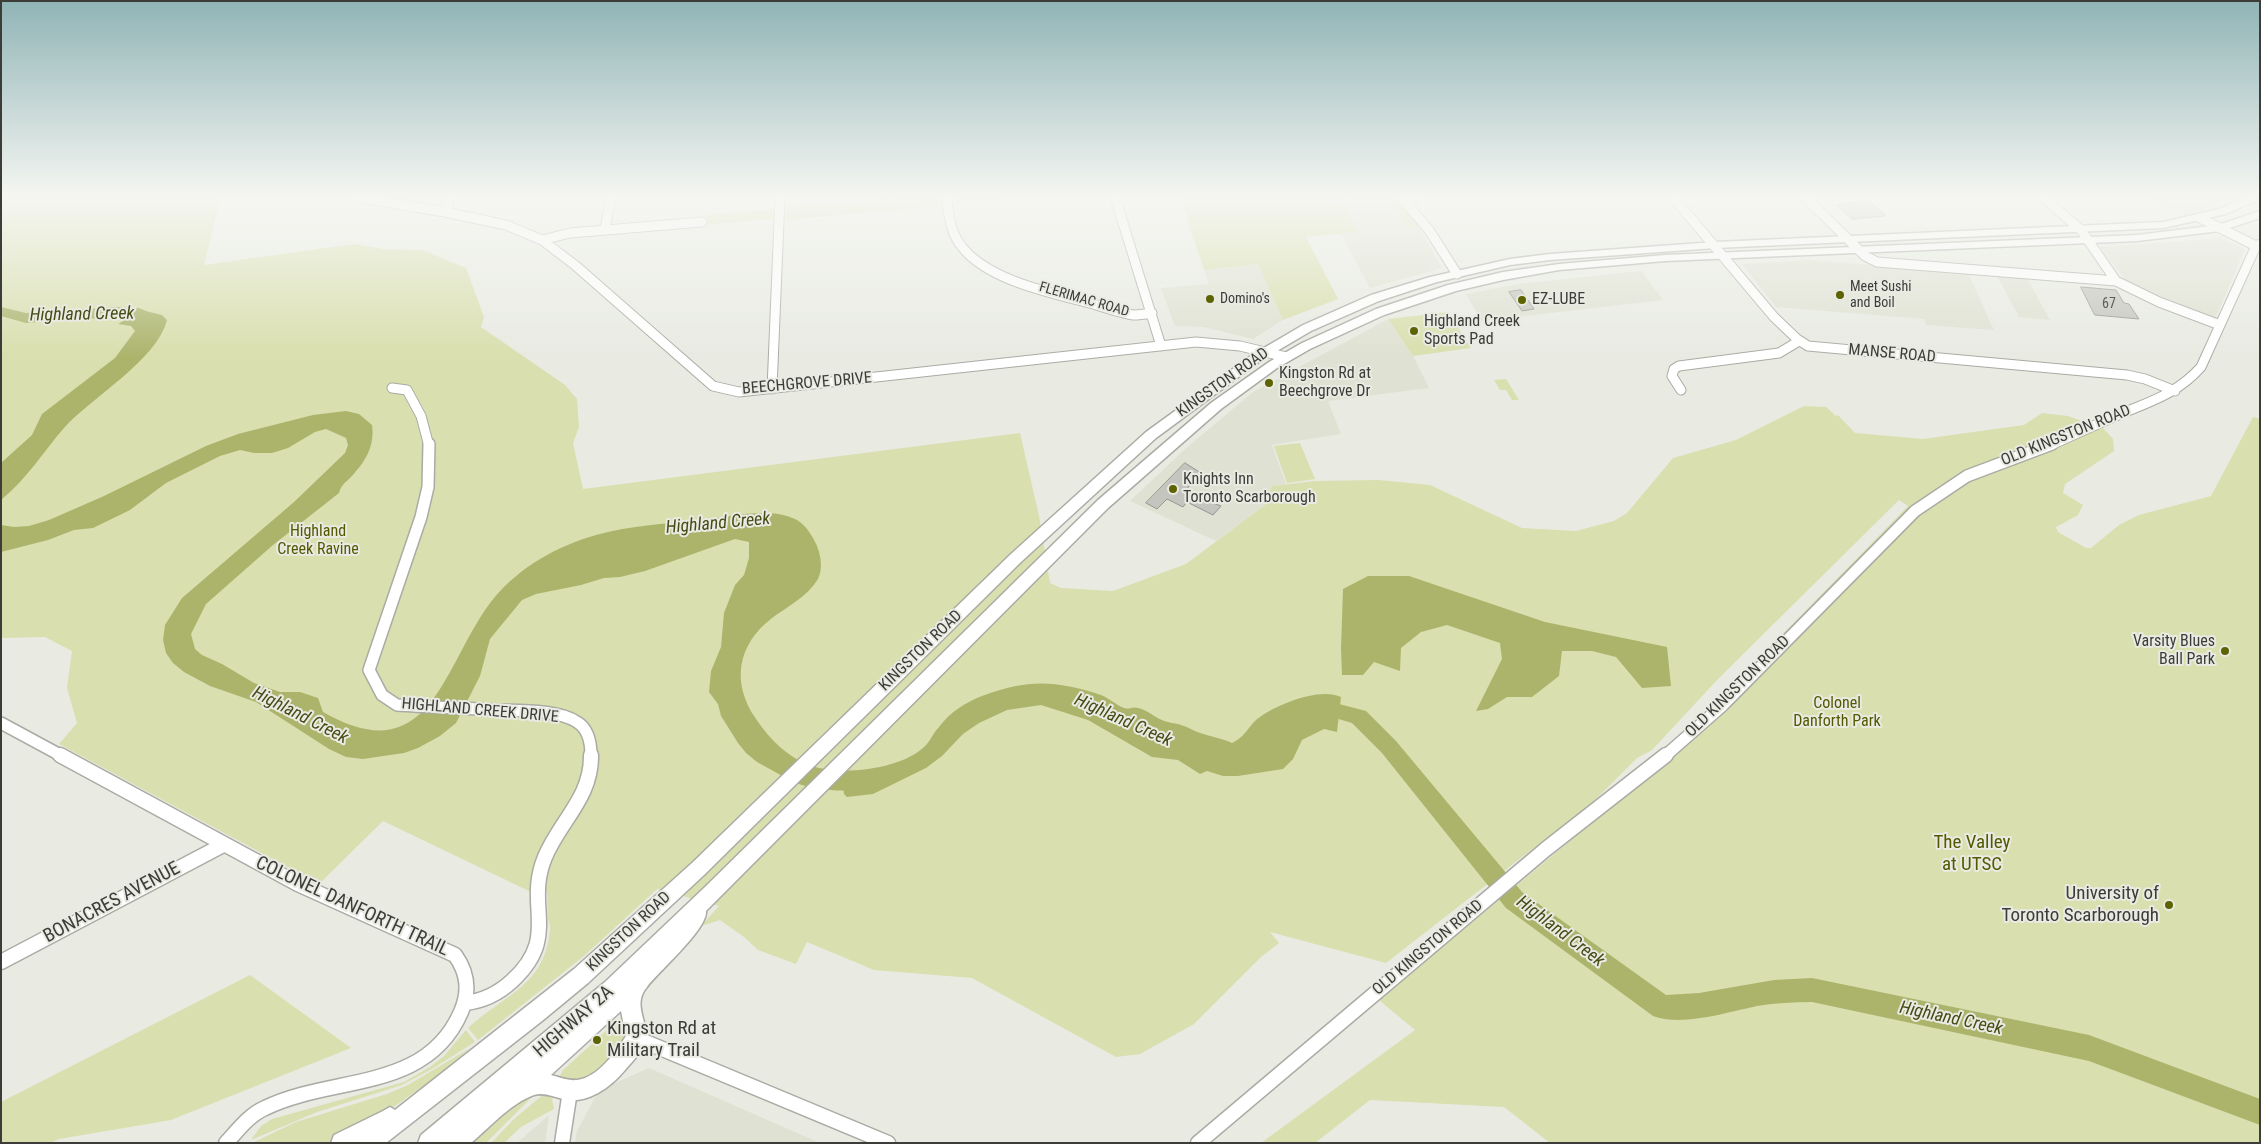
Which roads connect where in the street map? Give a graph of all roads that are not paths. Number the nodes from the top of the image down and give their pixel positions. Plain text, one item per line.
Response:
1 (556, 250) edge
2 (778, 250) edge
3 (964, 250) edge
4 (1132, 250) edge
5 (1442, 250) edge
6 (1641, 250) edge
7 (1719, 250) edge
8 (1873, 250) edge
9 (2095, 250) edge
10 (2255, 250) edge
11 (1860, 251) junction
12 (1724, 256) junction
13 (1457, 274) junction
14 (2116, 281) junction
15 (1152, 314) junction
16 (2220, 326) junction
17 (1799, 341) junction
18 (1160, 346) junction
19 (1266, 352) junction
20 (1286, 357) junction
21 (392, 388) dead end
22 (772, 389) junction
23 (1681, 390) dead end
24 (2175, 390) junction
25 (1, 723) edge
26 (223, 845) junction
27 (712, 893) junction
28 (1, 962) edge
29 (638, 983) junction
30 (465, 1003) junction
31 (636, 1038) junction
32 (570, 1091) junction
33 (431, 1096) junction
34 (512, 1096) junction
35 (226, 1143) edge
36 (342, 1143) edge
37 (369, 1143) edge
38 (429, 1143) edge
39 (454, 1143) edge
40 (562, 1143) edge
41 (888, 1143) edge
42 (1198, 1143) edge

1 - 22 street, BEECHGROVE DRIVE
2 - 22 street
3 - 15 street, FLERIMAC ROAD
4 - 15 street
5 - 13 street
6 - 13 main road, KINGSTON ROAD
7 - 12 street
8 - 11 main road, KINGSTON ROAD
9 - 14 street
10 - 16 street, OLD KINGSTON ROAD
11 - 12 main road, KINGSTON ROAD
11 - 14 street
12 - 17 street
12 - 20 main road, KINGSTON ROAD
13 - 19 main road, KINGSTON ROAD
14 - 16 street
15 - 18 street
16 - 24 street, OLD KINGSTON ROAD
17 - 23 street
17 - 24 street, MANSE ROAD
18 - 19 street, BEECHGROVE DRIVE
18 - 22 street, BEECHGROVE DRIVE
19 - 20 street, BEECHGROVE DRIVE
19 - 33 main road, KINGSTON ROAD
20 - 27 main road, KINGSTON ROAD
21 - 30 street, HIGHLAND CREEK DRIVE
24 - 42 street, OLD KINGSTON ROAD
25 - 26 street, COLONEL DANFORTH TRAIL
26 - 28 street, BONACRES AVENUE
26 - 30 street, COLONEL DANFORTH TRAIL
27 - 29 main road
27 - 38 main road, HIGHWAY 2A
29 - 31 main road
29 - 34 main road
30 - 35 street, COLONEL DANFORTH TRAIL
31 - 32 main road
31 - 41 street
32 - 34 main road
32 - 40 street
33 - 36 main road
33 - 37 main road
34 - 39 main road

